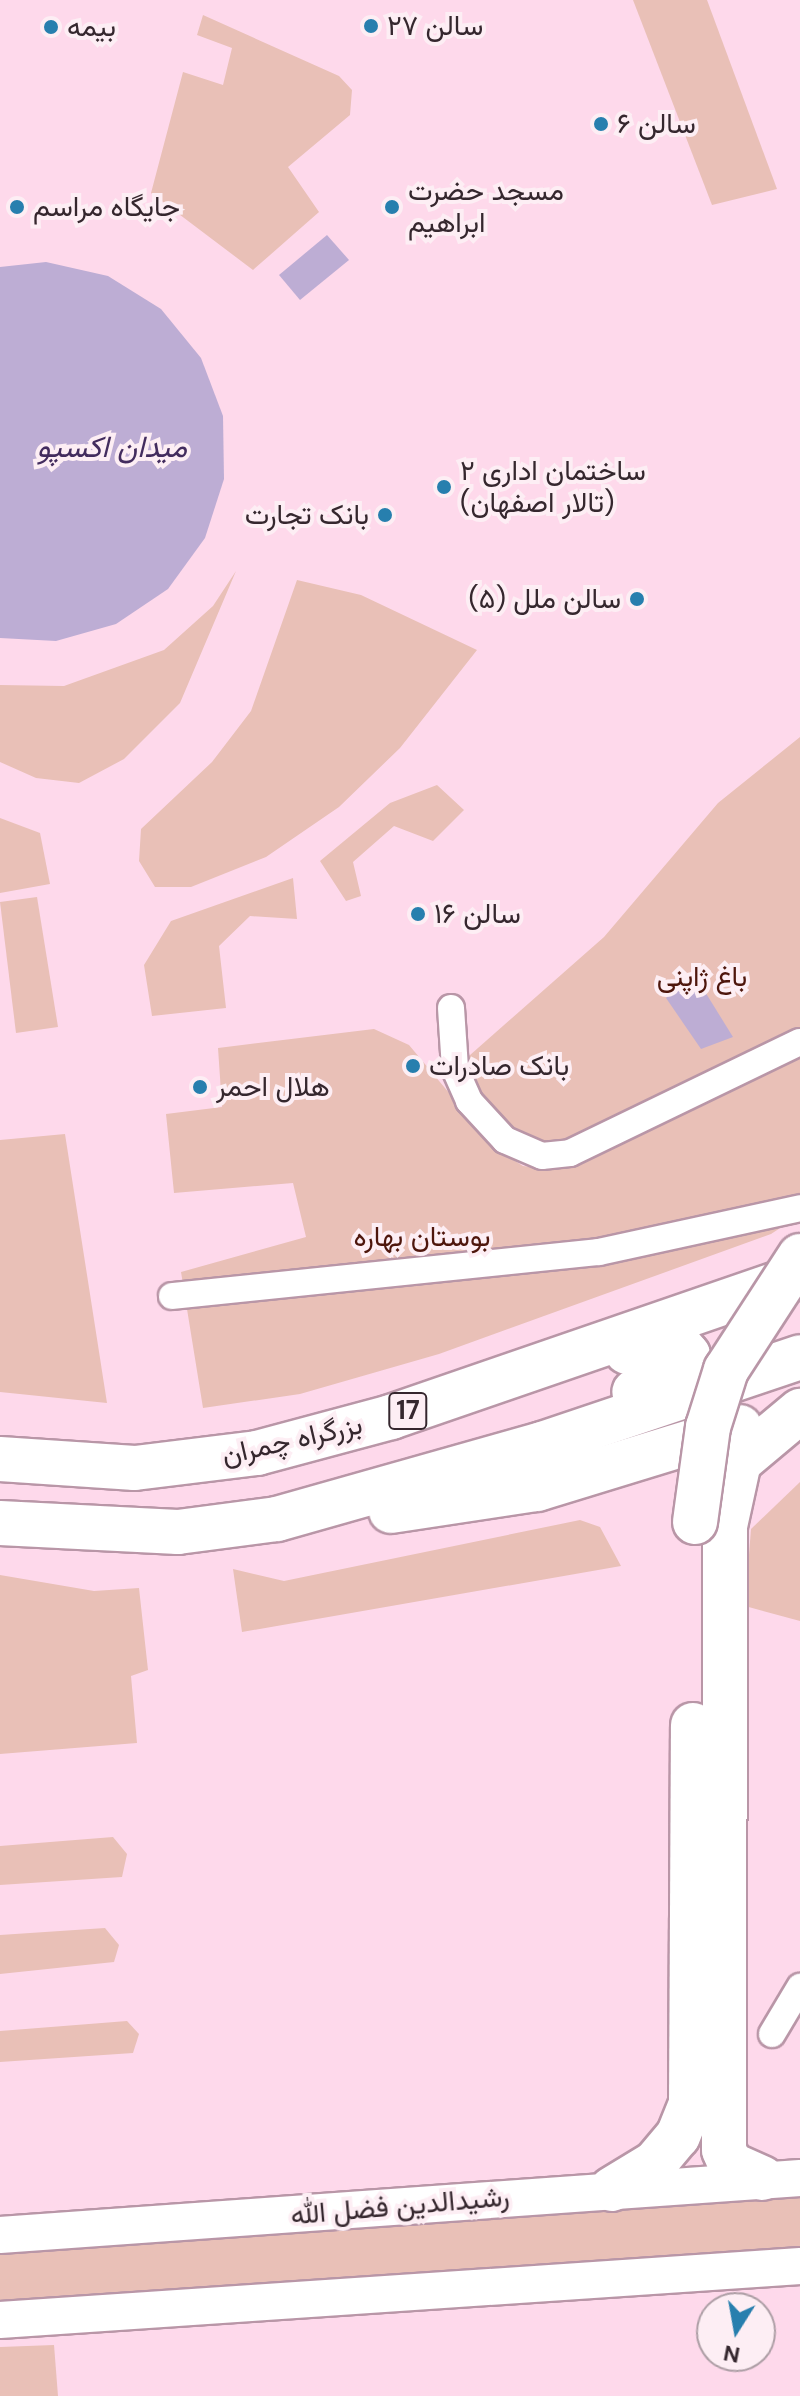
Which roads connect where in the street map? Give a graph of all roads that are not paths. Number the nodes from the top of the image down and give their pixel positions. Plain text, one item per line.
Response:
1 (451, 1008) dead end
2 (800, 1042) edge
3 (800, 1208) edge
4 (800, 1256) edge
5 (800, 1276) edge
6 (172, 1296) dead end
7 (800, 1357) edge
8 (509, 1376) junction
9 (800, 1409) edge
10 (542, 1444) junction
11 (0, 1459) edge
12 (277, 1519) junction
13 (0, 1523) edge
14 (800, 1987) edge
15 (772, 2034) dead end
16 (781, 2178) edge
17 (612, 2189) junction
18 (83, 2229) junction
19 (0, 2235) edge
20 (0, 2251) edge
21 (800, 2266) edge
22 (0, 2320) edge

1 - 2 street
3 - 6 street
4 - 17 highway, bridge
5 - 8 highway, بزرگراه چمران / 17
7 - 10 highway
8 - 10 highway
8 - 11 highway, بزرگراه چمران / 17
9 - 12 highway
9 - 16 highway
10 - 12 highway
12 - 13 highway
14 - 15 street
16 - 17 main road, رشیدالدین فضل الله
17 - 18 main road, رشیدالدین فضل الله
18 - 19 main road, رشیدالدین فضل الله
18 - 20 main road
21 - 22 main road

